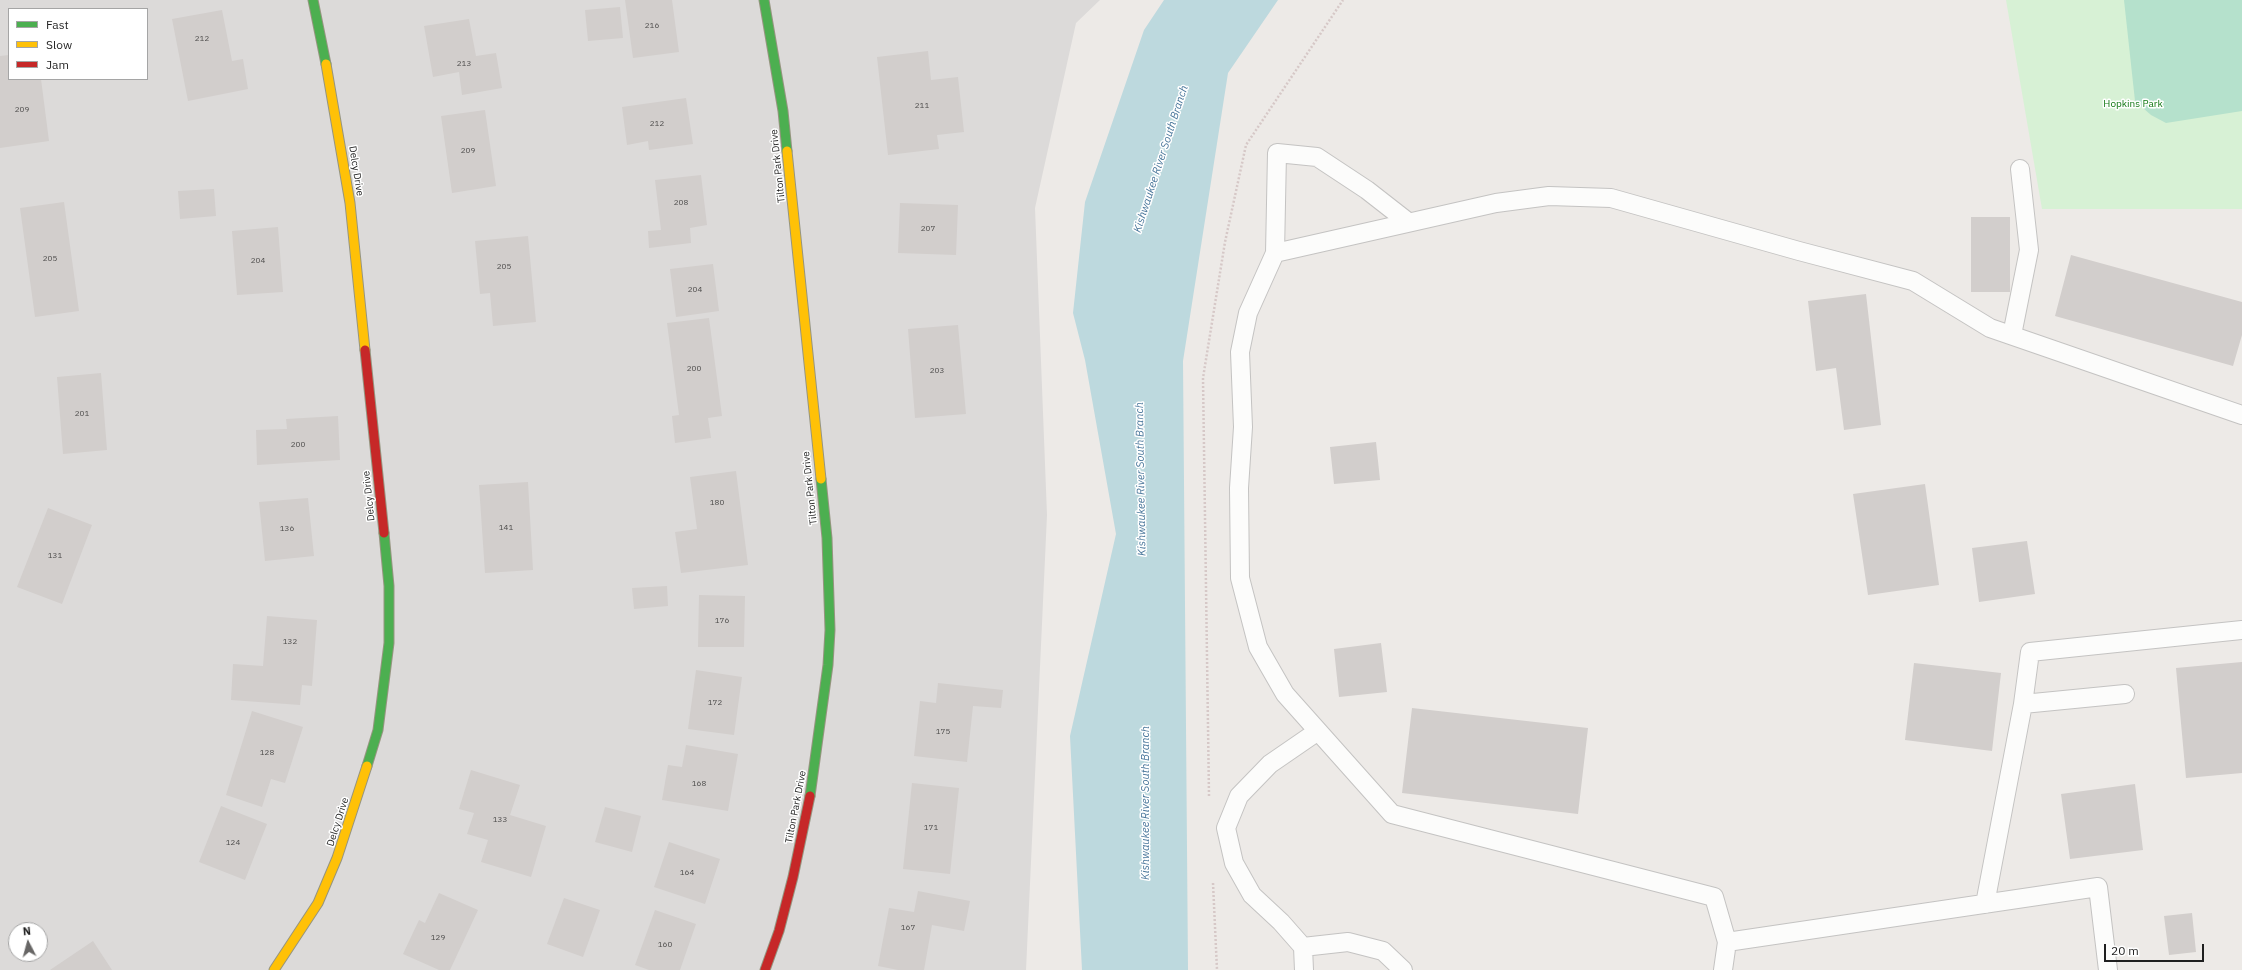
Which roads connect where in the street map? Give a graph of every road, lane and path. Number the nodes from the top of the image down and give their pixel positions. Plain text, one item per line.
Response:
1 (313, 0) edge
2 (764, 0) edge
3 (2020, 169) dead end
4 (1408, 222) junction
5 (1275, 253) junction
6 (2012, 335) junction
7 (2242, 415) edge
8 (2242, 630) edge
9 (2125, 694) dead end
10 (2023, 704) junction
11 (1318, 731) junction
12 (1985, 904) junction
13 (1727, 942) junction
14 (1303, 947) junction
15 (274, 970) edge
16 (765, 970) edge
17 (1304, 970) edge
18 (1403, 970) edge
19 (1723, 970) edge
20 (2108, 970) edge

1 - 15 street, Delcy Drive
2 - 16 street, Tilton Park Drive
3 - 6 lane
4 - 5 lane
4 - 5 lane
4 - 6 lane
5 - 11 lane
6 - 7 lane
8 - 10 lane
9 - 10 lane
10 - 12 lane
11 - 13 lane
11 - 14 lane
12 - 13 lane
12 - 20 lane
13 - 19 lane
14 - 17 lane
14 - 18 lane

